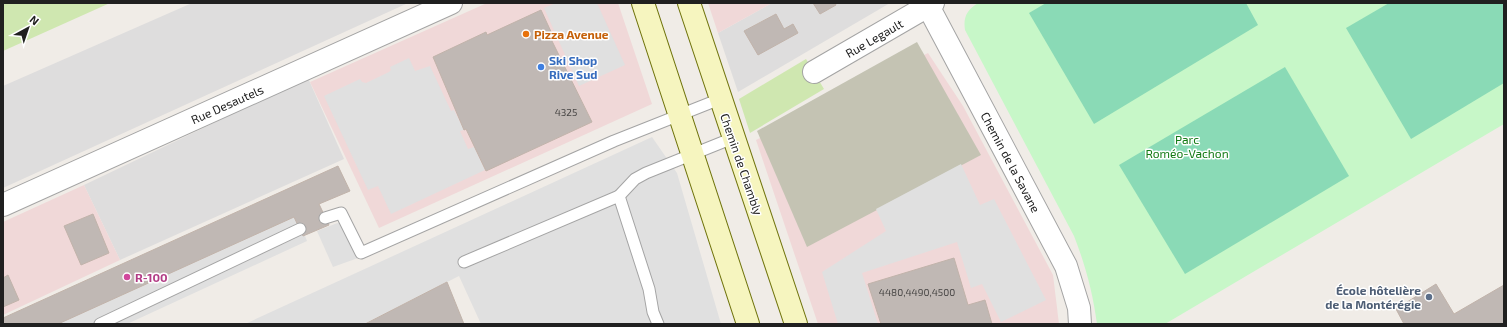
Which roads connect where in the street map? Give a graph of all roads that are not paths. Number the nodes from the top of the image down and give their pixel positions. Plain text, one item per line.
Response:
1 (451, 3) edge
2 (643, 3) edge
3 (689, 3) edge
4 (931, 4) edge
5 (814, 72) dead end
6 (720, 99) junction
7 (680, 114) junction
8 (733, 138) junction
9 (693, 154) junction
10 (619, 196) junction
11 (3, 205) edge
12 (326, 218) dead end
13 (300, 230) dead end
14 (464, 262) dead end
15 (100, 324) edge
16 (658, 324) edge
17 (748, 324) edge
18 (796, 324) edge
19 (1080, 324) edge

1 - 11 street, Rue Desautels
2 - 7 main road
3 - 6 main road, Chemin de Chambly
4 - 5 street, Rue Legault
4 - 19 street, Chemin de la Savane
6 - 7 lane
6 - 8 main road, Chemin de Chambly
7 - 9 main road
7 - 12 lane
8 - 9 lane
8 - 18 main road, Chemin de Chambly
9 - 10 lane
9 - 17 main road
10 - 14 lane
10 - 16 lane
13 - 15 lane

